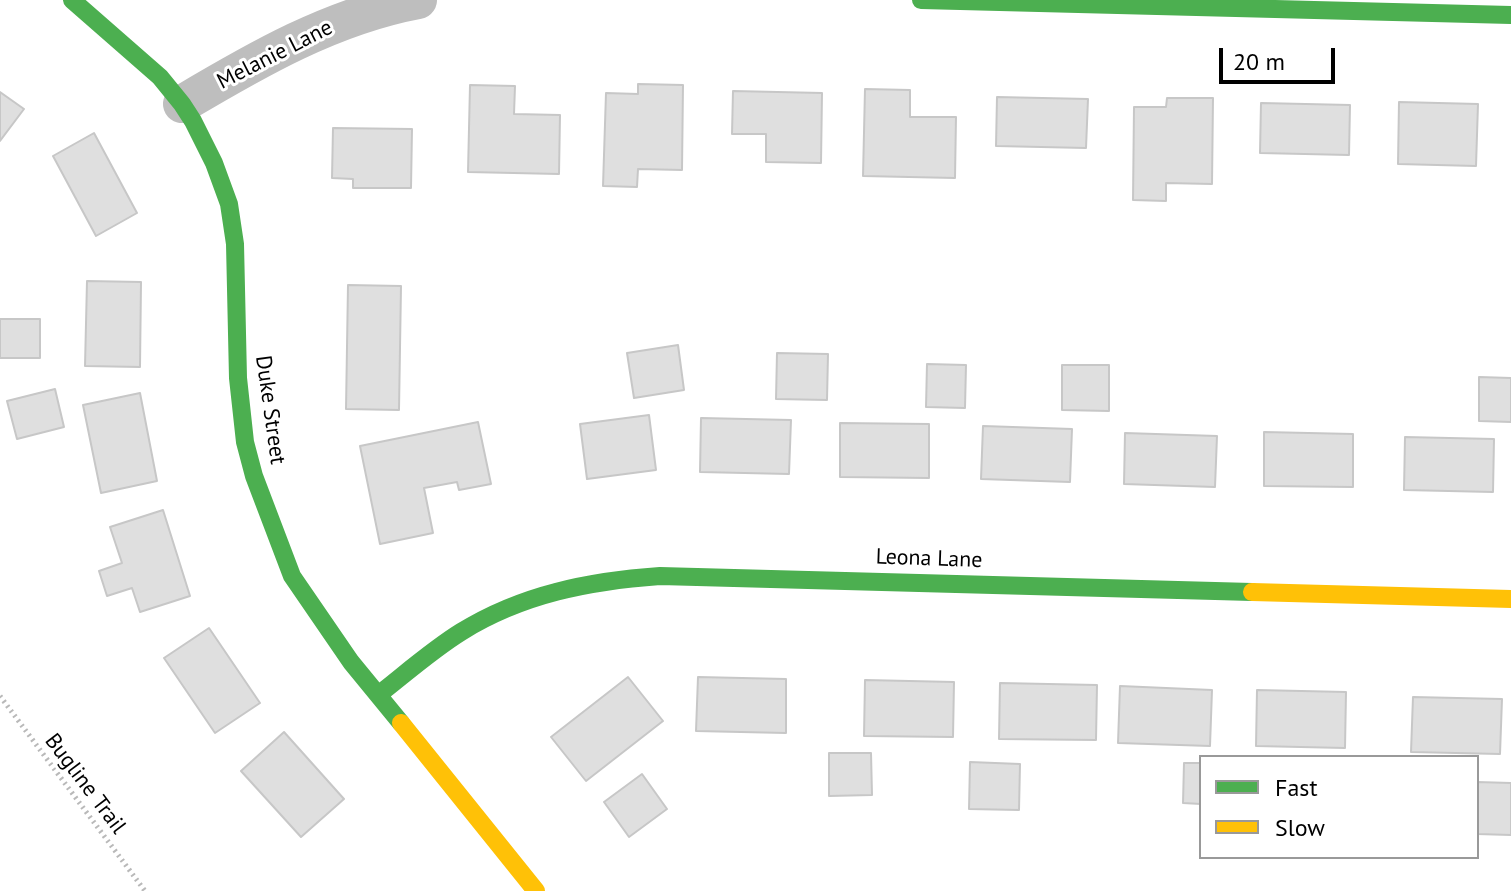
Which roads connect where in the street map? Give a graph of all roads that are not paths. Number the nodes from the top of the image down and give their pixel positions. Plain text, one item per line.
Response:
1 (72, 0) edge
2 (418, 0) edge
3 (921, 0) edge
4 (1511, 15) edge
5 (182, 104) junction
6 (1511, 599) edge
7 (378, 695) junction
8 (536, 891) edge

1 - 5 street, Duke Street
2 - 5 street, Melanie Lane
3 - 4 street
5 - 7 street, Duke Street
6 - 7 street, Leona Lane
7 - 8 street, Duke Street

